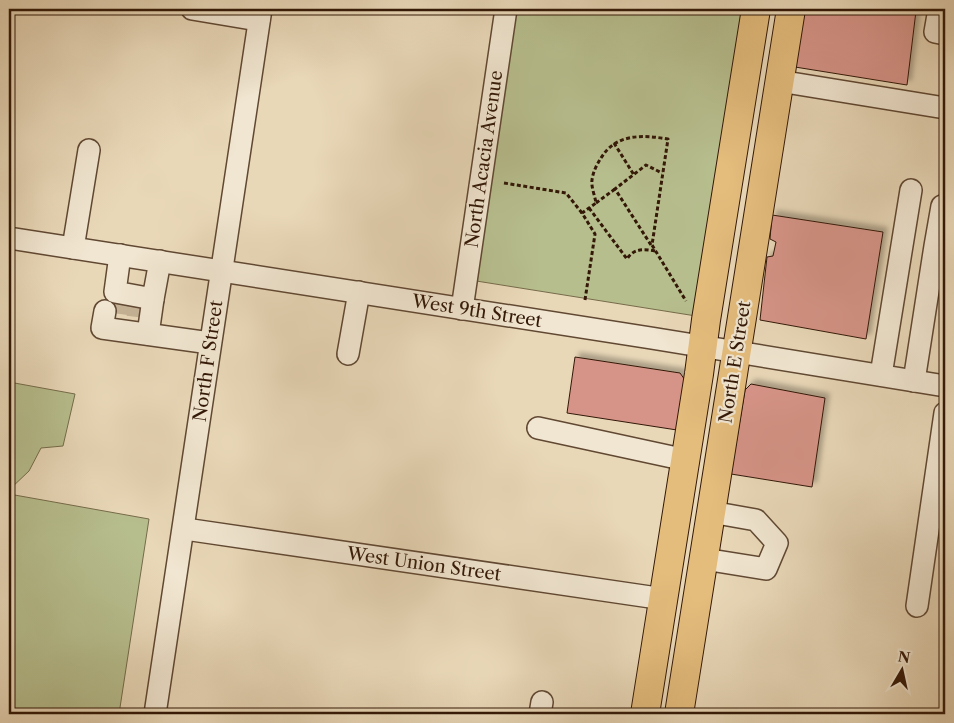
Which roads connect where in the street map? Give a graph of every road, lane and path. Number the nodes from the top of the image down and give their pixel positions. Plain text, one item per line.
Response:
1 (192, 9) edge
2 (506, 9) edge
3 (756, 9) edge
4 (791, 9) edge
5 (939, 9) edge
6 (260, 14) edge
7 (945, 34) edge
8 (779, 81) junction
9 (945, 108) edge
10 (614, 143) junction
11 (89, 150) dead end
12 (662, 174) junction
13 (634, 175) junction
14 (504, 183) dead end
15 (615, 189) junction
16 (911, 190) dead end
17 (596, 203) junction
18 (945, 207) edge
19 (589, 208) junction
20 (582, 214) junction
21 (9, 238) edge
22 (652, 245) junction
23 (73, 248) junction
24 (656, 252) junction
25 (120, 255) junction
26 (160, 261) junction
27 (221, 271) junction
28 (359, 292) junction
29 (585, 300) dead end
30 (128, 308) junction
31 (462, 308) junction
32 (691, 309) dead end
33 (210, 343) junction
34 (702, 346) junction
35 (736, 352) junction
36 (348, 354) dead end
37 (881, 375) junction
38 (914, 381) junction
39 (945, 386) edge
40 (945, 413) edge
41 (538, 428) dead end
42 (686, 460) junction
43 (711, 512) junction
44 (184, 529) junction
45 (704, 559) junction
46 (664, 599) junction
47 (917, 606) dead end
48 (155, 714) edge
49 (645, 714) edge
50 (679, 714) edge

1 - 6 street
2 - 31 street, North Acacia Avenue
3 - 34 main road, North E Street
4 - 8 main road, North E Street
5 - 7 street
6 - 27 street, North F Street
8 - 9 street
8 - 35 main road, North E Street
10 - 12 path
10 - 13 path
10 - 17 path
11 - 23 street
12 - 13 path
12 - 22 path
13 - 15 path
14 - 20 path
15 - 17 path
15 - 22 path
16 - 37 street
17 - 19 path
18 - 38 street
19 - 20 path
19 - 24 path
20 - 29 path
21 - 23 street, West 9th Street
22 - 24 path
23 - 25 street, West 9th Street
24 - 32 path
25 - 26 street, West 9th Street
25 - 30 street
26 - 27 street, West 9th Street
26 - 30 street
27 - 28 street, West 9th Street
27 - 33 street, North F Street
28 - 31 street, West 9th Street
28 - 36 street
30 - 33 street
31 - 34 street, West 9th Street
33 - 44 street, North F Street
34 - 35 street, West 9th Street
34 - 42 main road, North E Street
35 - 37 street, West 9th Street
35 - 43 main road, North E Street
37 - 38 street, West 9th Street
38 - 39 street, West 9th Street
40 - 47 street
41 - 42 street
42 - 46 main road, North E Street
43 - 45 main road, North E Street
43 - 45 street
44 - 46 street, West Union Street
44 - 48 street, North F Street
45 - 50 main road, North E Street
46 - 49 main road, North E Street

